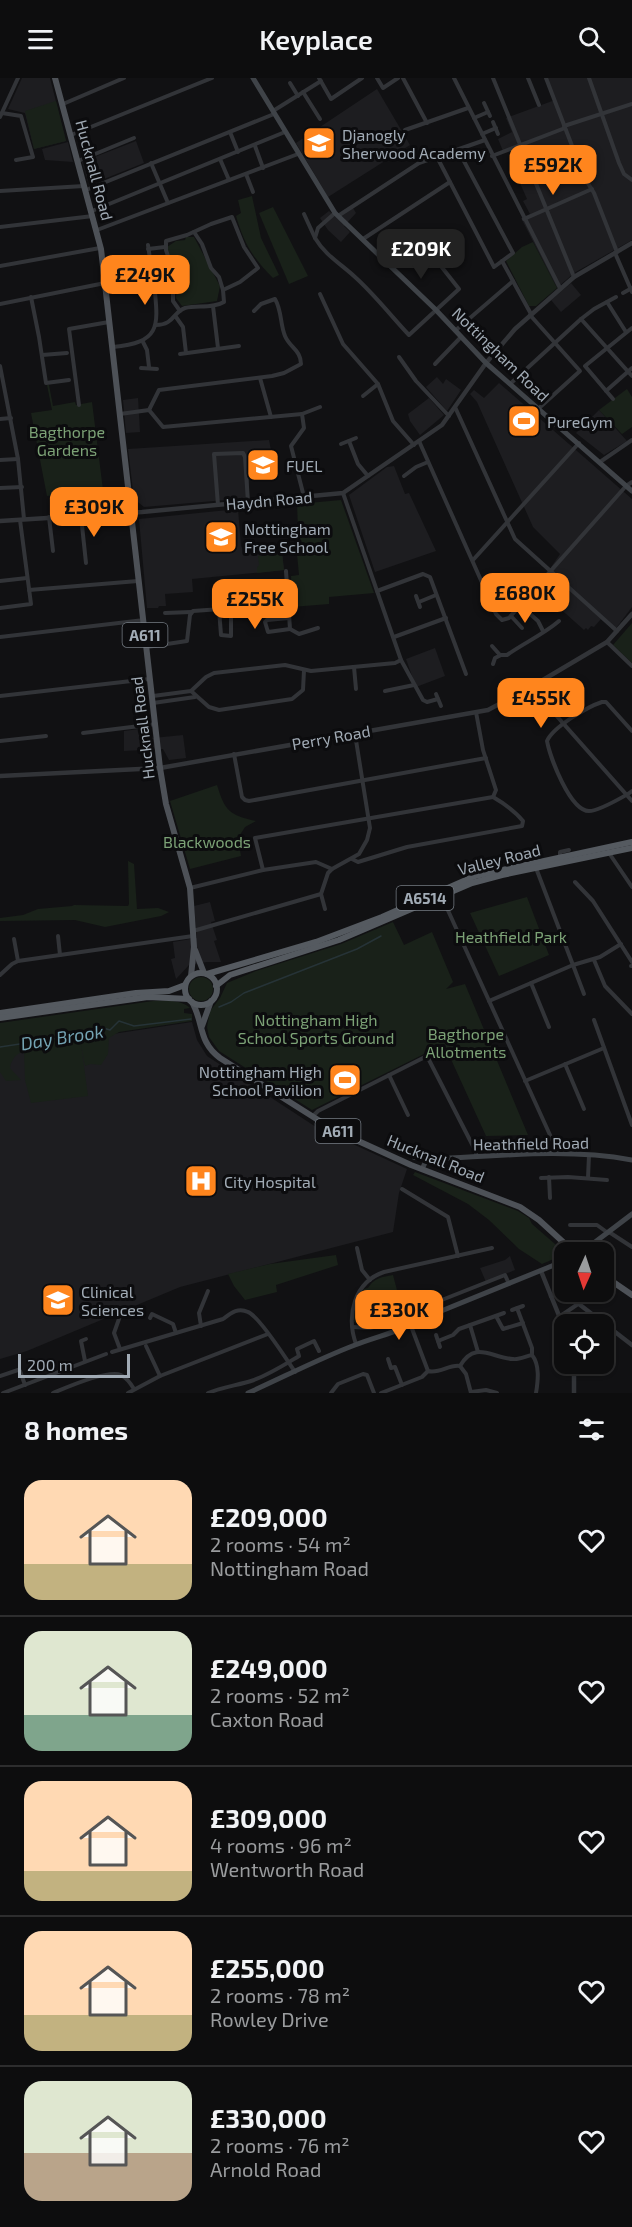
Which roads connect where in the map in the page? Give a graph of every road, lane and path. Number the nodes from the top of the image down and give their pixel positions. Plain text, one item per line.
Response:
1 (18, 78) edge
2 (56, 78) edge
3 (124, 78) edge
4 (212, 78) edge
5 (253, 78) edge
6 (362, 78) edge
7 (376, 78) edge
8 (398, 78) edge
9 (403, 78) edge
10 (454, 78) edge
11 (493, 78) edge
12 (528, 78) edge
13 (546, 78) edge
14 (589, 78) edge
15 (320, 80) edge
16 (290, 83) dead end
17 (303, 92) junction
18 (298, 96) junction
19 (484, 103) dead end
20 (63, 104) junction
21 (539, 105) dead end
22 (631, 106) edge
23 (468, 108) junction
24 (273, 113) junction
25 (602, 114) junction
26 (1, 115) edge
27 (474, 118) junction
28 (320, 119) dead end
29 (493, 122) dead end
30 (427, 123) junction
31 (564, 127) junction
32 (496, 128) junction
33 (405, 130) dead end
34 (230, 132) junction
35 (285, 132) junction
36 (482, 134) junction
37 (498, 134) dead end
38 (71, 135) junction
39 (134, 138) dead end
40 (485, 140) junction
41 (255, 146) junction
42 (520, 146) junction
43 (458, 150) junction
44 (238, 152) junction
45 (298, 154) junction
46 (492, 156) junction
47 (437, 157) junction
48 (220, 159) junction
49 (16, 160) dead end
50 (78, 161) junction
51 (151, 163) junction
52 (262, 168) junction
53 (246, 174) junction
54 (229, 180) junction
55 (632, 180) edge
56 (450, 182) junction
57 (160, 184) junction
58 (85, 188) junction
59 (592, 189) junction
60 (0, 191) edge
61 (253, 192) dead end
62 (168, 203) junction
63 (547, 210) junction
64 (93, 213) junction
65 (304, 214) dead end
66 (337, 215) junction
67 (524, 219) junction
68 (0, 227) edge
69 (97, 230) junction
70 (195, 232) junction
71 (315, 238) junction
72 (363, 239) junction
73 (632, 243) edge
74 (165, 247) junction
75 (101, 248) junction
76 (616, 252) junction
77 (150, 259) dead end
78 (384, 260) junction
79 (502, 261) junction
80 (0, 266) edge
81 (574, 277) junction
82 (513, 281) junction
83 (154, 282) dead end
84 (105, 283) junction
85 (560, 288) junction
86 (223, 290) junction
87 (631, 290) edge
88 (623, 293) dead end
89 (320, 294) dead end
90 (31, 297) junction
91 (616, 297) dead end
92 (607, 302) junction
93 (0, 304) edge
94 (213, 306) junction
95 (435, 309) junction
96 (254, 310) dead end
97 (180, 311) junction
98 (530, 315) junction
99 (176, 317) junction
100 (581, 319) junction
101 (110, 322) junction
102 (156, 325) junction
103 (632, 328) edge
104 (456, 330) junction
105 (626, 332) junction
106 (462, 336) junction
107 (143, 342) junction
108 (556, 343) junction
109 (239, 346) dead end
110 (113, 347) junction
111 (608, 347) junction
112 (216, 349) junction
113 (67, 353) dead end
114 (186, 353) junction
115 (180, 354) dead end
116 (42, 355) junction
117 (399, 356) dead end
118 (486, 363) junction
119 (435, 364) dead end
120 (0, 366) edge
121 (149, 367) junction
122 (141, 368) dead end
123 (157, 369) dead end
124 (630, 369) edge
125 (632, 376) edge
126 (260, 378) junction
127 (69, 380) dead end
128 (378, 384) junction
129 (509, 384) junction
130 (361, 387) dead end
131 (606, 391) junction
132 (613, 399) dead end
133 (79, 405) dead end
134 (320, 407) dead end
135 (455, 407) junction
136 (538, 409) junction
137 (149, 410) junction
138 (120, 414) junction
139 (302, 414) junction
140 (271, 417) junction
141 (449, 417) junction
142 (11, 418) junction
143 (0, 419) edge
144 (356, 438) dead end
145 (632, 440) edge
146 (349, 441) junction
147 (416, 443) junction
148 (579, 443) junction
149 (341, 444) dead end
150 (18, 459) junction
151 (0, 460) edge
152 (428, 462) junction
153 (600, 462) junction
154 (315, 466) dead end
155 (298, 472) junction
156 (404, 476) dead end
157 (369, 477) junction
158 (632, 482) edge
159 (626, 486) junction
160 (22, 487) junction
161 (0, 488) edge
162 (632, 491) edge
163 (343, 493) junction
164 (304, 497) junction
165 (248, 502) junction
166 (218, 505) junction
167 (131, 513) junction
168 (81, 516) junction
169 (49, 518) junction
170 (22, 519) junction
171 (0, 521) edge
172 (507, 523) junction
173 (52, 550) dead end
174 (473, 560) junction
175 (86, 563) dead end
176 (286, 571) dead end
177 (550, 571) junction
178 (27, 578) junction
179 (0, 581) edge
180 (139, 581) junction
181 (288, 586) junction
182 (29, 590) junction
183 (377, 591) junction
184 (436, 595) junction
185 (416, 596) dead end
186 (227, 605) junction
187 (520, 605) junction
188 (0, 608) edge
189 (219, 609) junction
190 (191, 612) junction
191 (165, 613) dead end
192 (632, 614) edge
193 (511, 616) junction
194 (289, 618) junction
195 (446, 618) junction
196 (144, 620) junction
197 (559, 621) dead end
198 (318, 628) dead end
199 (522, 628) dead end
200 (290, 629) junction
201 (543, 631) junction
202 (618, 632) junction
203 (0, 637) edge
204 (394, 637) junction
205 (607, 642) junction
206 (512, 644) dead end
207 (492, 646) dead end
208 (147, 647) junction
209 (515, 649) junction
210 (500, 655) junction
211 (401, 660) junction
212 (493, 664) dead end
213 (469, 665) dead end
214 (632, 666) edge
215 (354, 667) junction
216 (464, 668) junction
217 (304, 670) junction
218 (466, 674) dead end
219 (150, 679) junction
220 (199, 685) junction
221 (414, 686) junction
222 (531, 687) junction
223 (356, 689) dead end
224 (191, 691) junction
225 (385, 691) dead end
226 (0, 696) edge
227 (195, 697) junction
228 (153, 700) junction
229 (441, 706) dead end
230 (476, 712) junction
231 (564, 723) junction
232 (156, 724) junction
233 (632, 731) edge
234 (83, 733) dead end
235 (355, 733) junction
236 (46, 736) dead end
237 (0, 741) edge
238 (234, 754) junction
239 (486, 758) junction
240 (160, 768) junction
241 (0, 776) edge
242 (364, 780) junction
243 (630, 793) edge
244 (493, 797) junction
245 (632, 801) edge
246 (370, 819) junction
247 (632, 842) edge
248 (632, 848) edge
249 (569, 850) dead end
250 (609, 853) junction
251 (352, 859) junction
252 (560, 859) junction
253 (536, 868) junction
254 (332, 869) junction
255 (263, 870) junction
256 (575, 882) dead end
257 (632, 886) edge
258 (190, 888) junction
259 (321, 894) junction
260 (441, 895) junction
261 (325, 909) dead end
262 (193, 934) junction
263 (58, 936) dead end
264 (15, 939) dead end
265 (621, 945) junction
266 (194, 947) junction
267 (60, 955) junction
268 (594, 960) junction
269 (18, 961) junction
270 (573, 965) junction
271 (632, 965) edge
272 (206, 974) junction
273 (0, 975) edge
274 (191, 976) junction
275 (531, 983) junction
276 (186, 985) junction
277 (216, 986) junction
278 (584, 994) dead end
279 (191, 1000) junction
280 (211, 1001) junction
281 (489, 1001) junction
282 (0, 1013) edge
283 (632, 1014) edge
284 (0, 1018) edge
285 (594, 1020) dead end
286 (549, 1028) dead end
287 (201, 1029) junction
288 (604, 1048) junction
289 (565, 1064) junction
290 (389, 1075) junction
291 (525, 1081) junction
292 (584, 1109) dead end
293 (408, 1115) dead end
294 (313, 1116) junction
295 (632, 1125) edge
296 (556, 1155) junction
297 (589, 1155) junction
298 (476, 1157) junction
299 (414, 1158) dead end
300 (632, 1159) edge
301 (429, 1160) junction
302 (422, 1169) junction
303 (541, 1178) dead end
304 (549, 1178) junction
305 (588, 1178) junction
306 (607, 1180) dead end
307 (402, 1189) dead end
308 (549, 1198) dead end
309 (632, 1214) edge
310 (570, 1225) dead end
311 (609, 1232) junction
312 (563, 1242) edge
313 (596, 1242) edge
314 (632, 1247) edge
315 (357, 1248) dead end
316 (489, 1248) dead end
317 (458, 1256) junction
318 (554, 1265) edge
319 (541, 1270) junction
320 (370, 1280) junction
321 (614, 1283) edge
322 (509, 1284) junction
323 (208, 1291) dead end
324 (632, 1295) edge
325 (551, 1296) junction
326 (578, 1304) junction
327 (523, 1306) dead end
328 (517, 1308) junction
329 (512, 1310) dead end
330 (504, 1313) dead end
331 (559, 1314) edge
332 (564, 1314) edge
333 (120, 1316) dead end
334 (496, 1316) junction
335 (150, 1318) dead end
336 (523, 1323) junction
337 (470, 1325) junction
338 (201, 1326) junction
339 (411, 1326) junction
340 (353, 1327) junction
341 (176, 1333) junction
342 (268, 1334) junction
343 (436, 1335) dead end
344 (86, 1339) dead end
345 (438, 1341) junction
346 (356, 1344) junction
347 (632, 1345) edge
348 (146, 1346) dead end
349 (440, 1347) dead end
350 (120, 1349) junction
351 (319, 1351) dead end
352 (112, 1352) dead end
353 (478, 1352) junction
354 (106, 1354) dead end
355 (532, 1355) junction
356 (388, 1359) dead end
357 (85, 1361) junction
358 (289, 1363) junction
359 (460, 1366) junction
360 (295, 1371) junction
361 (428, 1371) junction
362 (574, 1374) edge
363 (0, 1376) edge
364 (160, 1377) junction
365 (25, 1385) junction
366 (402, 1385) junction
367 (134, 1389) junction
368 (394, 1391) edge
369 (3, 1393) edge
370 (53, 1393) edge
371 (128, 1393) edge
372 (208, 1393) edge
373 (248, 1393) edge
374 (331, 1393) edge
375 (374, 1393) edge
376 (381, 1393) edge
377 (471, 1393) edge
378 (497, 1393) edge
379 (536, 1393) edge
380 (574, 1393) edge

1 - 26 street
2 - 20 main road, Hucknall Road / A611
3 - 20 street
4 - 38 street
5 - 24 main road, Nottingham Road
6 - 15 street
7 - 8 street
9 - 30 street
10 - 23 street
11 - 42 street
12 - 21 street
13 - 31 street
14 - 25 street
15 - 17 street
16 - 18 street
17 - 18 street
17 - 28 street
18 - 24 street
19 - 27 street
20 - 38 main road, Hucknall Road / A611
22 - 25 street
23 - 27 street
23 - 30 street
24 - 34 street
24 - 35 main road, Nottingham Road
25 - 31 street
25 - 55 street
26 - 49 street
27 - 36 street
29 - 32 street
30 - 33 street
31 - 42 street
31 - 59 street
32 - 36 street
32 - 37 street
34 - 44 street
34 - 51 street
35 - 41 street
35 - 45 main road, Nottingham Road
36 - 40 street
38 - 50 main road, Hucknall Road / A611
39 - 50 street
40 - 43 street
40 - 46 street
41 - 44 street
41 - 52 street
42 - 46 street
42 - 63 street
43 - 47 street
43 - 79 street
44 - 48 street
45 - 52 street
45 - 66 main road, Nottingham Road
46 - 67 street
47 - 56 street
47 - 66 street
48 - 54 street
48 - 57 street
50 - 58 main road, Hucknall Road / A611
51 - 57 street
51 - 58 street
52 - 53 street
53 - 54 street
53 - 61 street
54 - 62 street
56 - 72 street
56 - 79 street
57 - 62 street
57 - 64 street
58 - 60 street
58 - 64 main road, Hucknall Road / A611
59 - 63 street
59 - 76 street
62 - 69 street
63 - 67 street
63 - 81 street
64 - 68 street
64 - 69 main road, Hucknall Road / A611
65 - 71 street
66 - 71 street
66 - 72 main road, Nottingham Road
67 - 85 street
69 - 75 main road, Hucknall Road / A611
70 - 74 street
70 - 86 street
70 - 86 street
71 - 95 street
72 - 78 main road, Nottingham Road
73 - 76 street, Haydn Road
74 - 77 street
74 - 97 street
75 - 80 street
75 - 84 main road, Hucknall Road / A611
76 - 81 street, Haydn Road
76 - 87 street
78 - 95 main road, Nottingham Road
78 - 95 street
79 - 82 street
81 - 85 street, Haydn Road
82 - 98 street
82 - 104 street
83 - 102 street
84 - 90 street
84 - 101 main road, Hucknall Road / A611
85 - 98 street, Haydn Road
86 - 94 street
87 - 88 street
89 - 128 street
90 - 93 street
90 - 116 street
91 - 92 street
92 - 100 street
92 - 105 street
94 - 97 street
94 - 112 street
95 - 104 main road, Nottingham Road
96 - 126 street
97 - 99 street
98 - 108 street
98 - 118 street, Haydn Road
99 - 102 street
99 - 114 street
100 - 108 street
100 - 111 street
101 - 110 main road, Hucknall Road / A611
101 - 133 street
102 - 107 street
103 - 105 street
104 - 106 main road, Nottingham Road
105 - 111 street
106 - 118 main road, Nottingham Road
106 - 119 street
107 - 110 street
107 - 121 street
108 - 129 street
108 - 136 street
109 - 112 street
110 - 138 main road, Hucknall Road / A611
111 - 124 street
111 - 131 street
112 - 114 street
113 - 116 street
114 - 115 street
116 - 127 street
117 - 141 street
118 - 129 main road, Nottingham Road
118 - 135 street, Haydn Road
120 - 142 street
121 - 122 street
121 - 123 street
124 - 125 street
124 - 131 street
126 - 137 street
126 - 140 street
128 - 130 street
128 - 147 street
129 - 136 main road, Nottingham Road
131 - 132 street
134 - 139 street
135 - 141 street, Haydn Road
135 - 172 street
136 - 148 main road, Nottingham Road
137 - 138 street
137 - 140 street
138 - 167 main road, Hucknall Road / A611
139 - 140 street
139 - 155 street
141 - 147 street, Haydn Road
142 - 143 street
142 - 150 street
144 - 146 street
145 - 153 street
146 - 149 street
146 - 157 street
147 - 152 street
147 - 157 street, Haydn Road
148 - 153 main road, Nottingham Road
148 - 172 street
150 - 151 street
150 - 160 street
152 - 156 street
152 - 174 street
153 - 159 main road, Nottingham Road
154 - 155 street
155 - 164 street
157 - 163 street, Haydn Road
158 - 159 street
159 - 162 main road, Nottingham Road
159 - 177 street
160 - 161 street
160 - 170 street
163 - 164 street, Haydn Road
163 - 183 street
164 - 165 street, Haydn Road
165 - 166 street, Haydn Road
165 - 166 street
166 - 167 street, Haydn Road
167 - 168 street, Haydn Road
167 - 180 main road, Hucknall Road / A611
168 - 169 street, Haydn Road
168 - 175 street
169 - 170 street, Haydn Road
169 - 173 street
170 - 171 street, Haydn Road
170 - 178 street
172 - 174 street
172 - 177 street
174 - 193 street
176 - 181 street
177 - 187 street
177 - 202 street
178 - 179 street
178 - 182 street
180 - 182 street
180 - 196 main road, Hucknall Road / A611
181 - 186 street
181 - 194 street
182 - 188 street
183 - 184 street
183 - 204 street
184 - 185 street
184 - 195 street
186 - 189 street
186 - 189 street
187 - 193 street
187 - 201 street
189 - 190 street
190 - 191 street
190 - 208 street
192 - 202 street, Perry Road
193 - 199 street
194 - 200 street
194 - 200 street
195 - 204 street
195 - 216 street
196 - 203 street
196 - 208 main road, Hucknall Road / A611
197 - 201 street
198 - 200 street
201 - 209 street
202 - 205 street, Perry Road
204 - 211 street
205 - 214 street
205 - 222 street, Perry Road
206 - 209 street
207 - 210 street
208 - 219 main road, Hucknall Road / A611
209 - 210 street
210 - 212 street
211 - 215 street
211 - 221 street
213 - 216 street
215 - 217 street
215 - 223 street
216 - 218 street
217 - 220 street
217 - 227 street
219 - 226 street
219 - 228 main road, Hucknall Road / A611
220 - 224 street
220 - 227 street
221 - 225 street
221 - 229 street
222 - 230 street, Perry Road
222 - 231 street
224 - 227 street
224 - 228 street
227 - 228 street
228 - 232 main road, Hucknall Road / A611
230 - 235 street, Perry Road
230 - 239 street
231 - 233 street
231 - 243 street
231 - 243 street
232 - 234 street
232 - 240 main road, Hucknall Road / A611
235 - 238 street, Perry Road
235 - 242 street
236 - 237 street
238 - 240 street, Perry Road
238 - 242 street
239 - 242 street
239 - 244 street
240 - 241 street, Perry Road
240 - 258 main road, Hucknall Road / A611
242 - 246 street
243 - 245 street
244 - 246 street
244 - 251 street
246 - 251 street
246 - 255 street
247 - 252 highway, Valley Road / A6514
248 - 250 highway, Valley Road / A6514
249 - 252 street
250 - 253 highway, Valley Road / A6514
250 - 257 street
251 - 254 street
252 - 272 highway, Valley Road / A6514
253 - 260 highway, Valley Road / A6514
253 - 270 street
254 - 255 street
254 - 259 street
255 - 258 street
256 - 265 street
258 - 262 main road, Hucknall Road / A611
259 - 261 street
259 - 262 street
260 - 277 highway, Valley Road / A6514
260 - 281 street
262 - 266 main road, Hucknall Road / A611
262 - 267 street
263 - 267 street
264 - 269 street
265 - 268 street
265 - 271 street
266 - 272 main road, Hucknall Road / A611
266 - 274 main road, Hucknall Road / A611
267 - 269 street
268 - 270 street
268 - 283 street
269 - 273 street
270 - 275 street
270 - 278 street
272 - 274 highway
272 - 277 highway
274 - 276 highway
275 - 281 street
275 - 286 street
276 - 279 highway
276 - 282 highway
277 - 280 highway
279 - 280 highway
279 - 284 highway
279 - 287 main road, Hucknall Road / A611
280 - 287 main road
281 - 291 street
285 - 288 street
287 - 294 main road, Hucknall Road / A611
288 - 289 street
288 - 295 street
289 - 291 street
289 - 292 street
290 - 293 street
290 - 294 street
290 - 298 street
291 - 296 street
294 - 302 main road, Hucknall Road / A611
296 - 297 main road, Heathfield Road
296 - 298 main road, Heathfield Road
297 - 300 main road, Heathfield Road
297 - 305 street
298 - 301 main road, Heathfield Road
299 - 301 street, Heathfield Road
301 - 302 main road
302 - 312 main road, Hucknall Road / A611
303 - 304 street
304 - 305 street
304 - 308 street
305 - 306 street
307 - 317 street
309 - 311 main road
310 - 311 street
311 - 313 main road
311 - 314 street
315 - 320 street
316 - 317 street
317 - 320 street
318 - 319 main road
319 - 322 main road
319 - 325 street
320 - 340 street
321 - 324 main road
322 - 339 main road
322 - 340 street
323 - 338 street
325 - 326 street
325 - 331 street
326 - 332 street
326 - 347 street
327 - 328 street
328 - 329 street
328 - 336 street
330 - 334 street
333 - 350 street
334 - 336 street
334 - 337 street
335 - 341 street
336 - 355 street
337 - 345 street
337 - 353 street
338 - 341 street
338 - 342 street
339 - 346 main road
339 - 361 street
340 - 346 street
341 - 350 street
342 - 358 street
342 - 364 street
343 - 345 street
344 - 357 street
345 - 349 street
346 - 360 main road
348 - 364 street
350 - 352 street
351 - 358 street
353 - 355 street
353 - 359 street
354 - 357 street
355 - 379 street
356 - 366 street
357 - 365 street
358 - 360 street
358 - 372 street
359 - 361 street
359 - 377 street
360 - 373 main road
361 - 366 street
362 - 380 street
363 - 365 street
364 - 367 street
365 - 369 street
366 - 368 street
367 - 370 street
367 - 371 street
368 - 376 street
374 - 375 street
377 - 378 street

